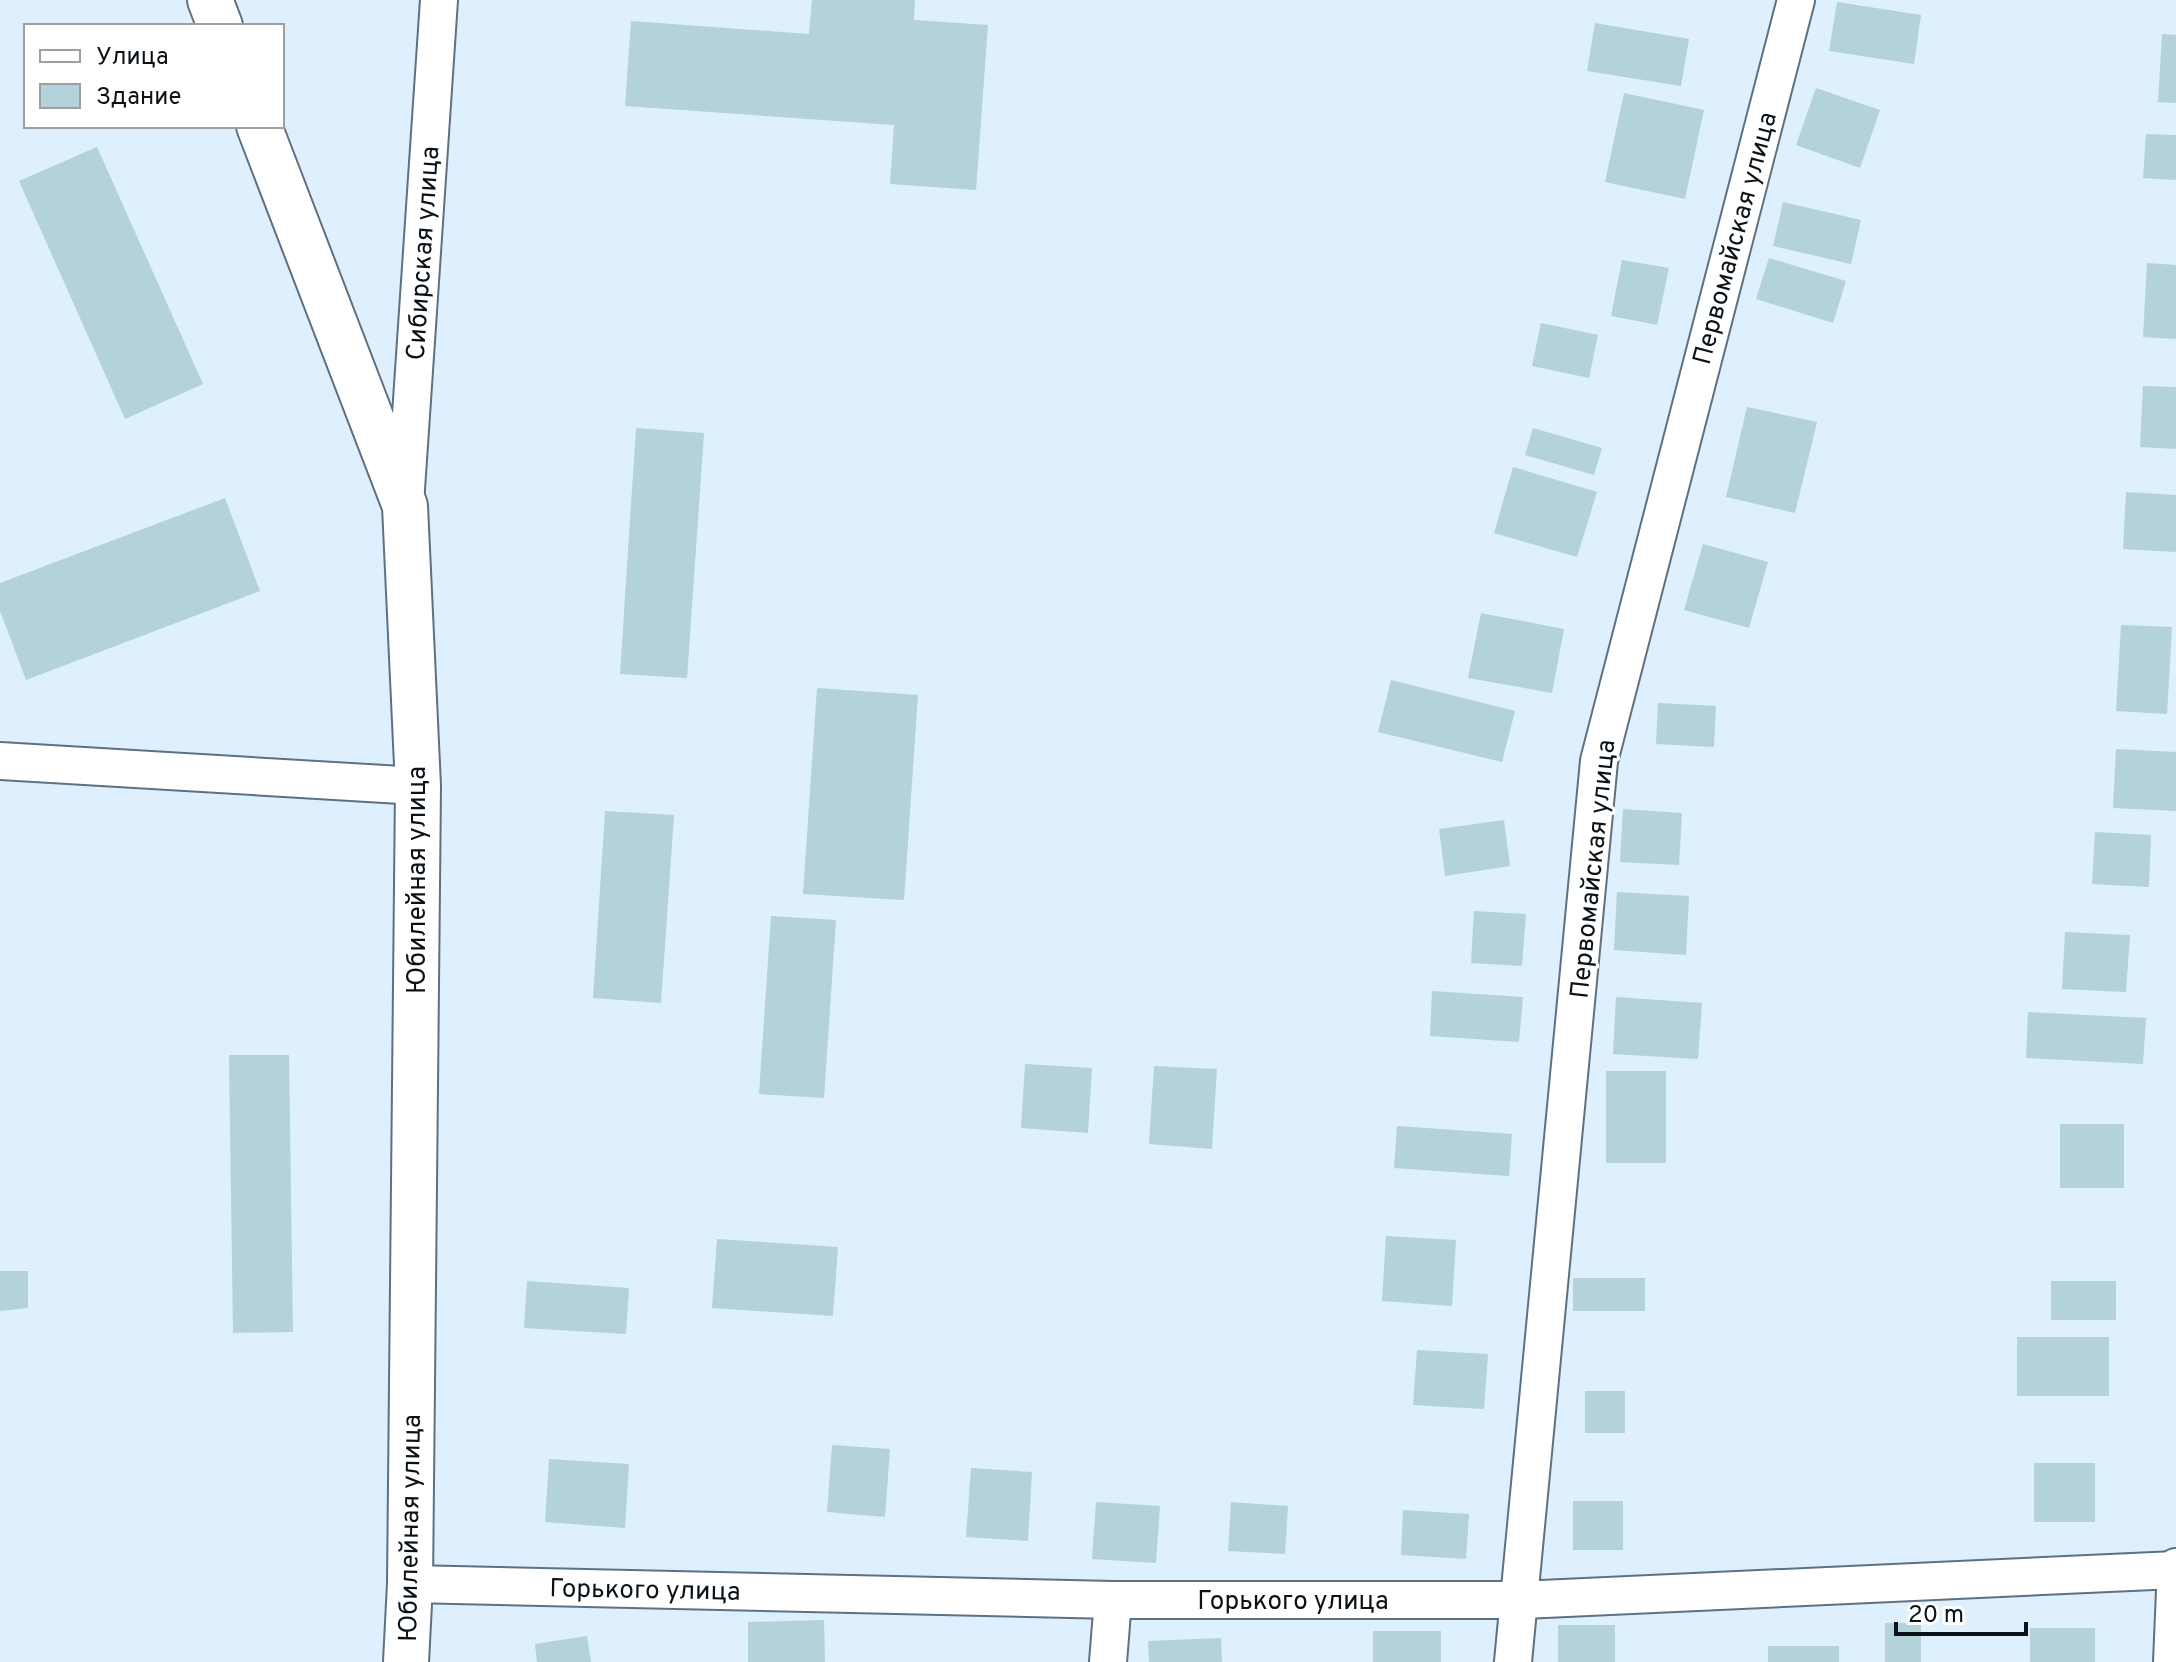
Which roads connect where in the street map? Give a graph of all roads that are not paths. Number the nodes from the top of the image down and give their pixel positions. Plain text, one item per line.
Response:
1 (210, 0) edge
2 (439, 0) edge
3 (1796, 0) edge
4 (219, 24) edge
5 (260, 128) edge
6 (405, 506) junction
7 (0, 761) edge
8 (418, 786) junction
9 (2176, 1569) edge
10 (410, 1584) junction
11 (1113, 1600) junction
12 (1521, 1600) junction
13 (406, 1662) edge
14 (1108, 1662) edge
15 (1513, 1662) edge
16 (2172, 1662) edge

1 - 4 main road
2 - 6 street, Сибирская улица
3 - 12 street, Первомайская улица
5 - 6 main road, Юбилейная улица
6 - 8 main road, Юбилейная улица
7 - 8 street
8 - 10 main road, Юбилейная улица
9 - 12 street, Горького улица
9 - 16 street
10 - 11 street, Горького улица
10 - 13 main road, Юбилейная улица
11 - 12 street, Горького улица
11 - 14 street
12 - 15 street, Первомайская улица

